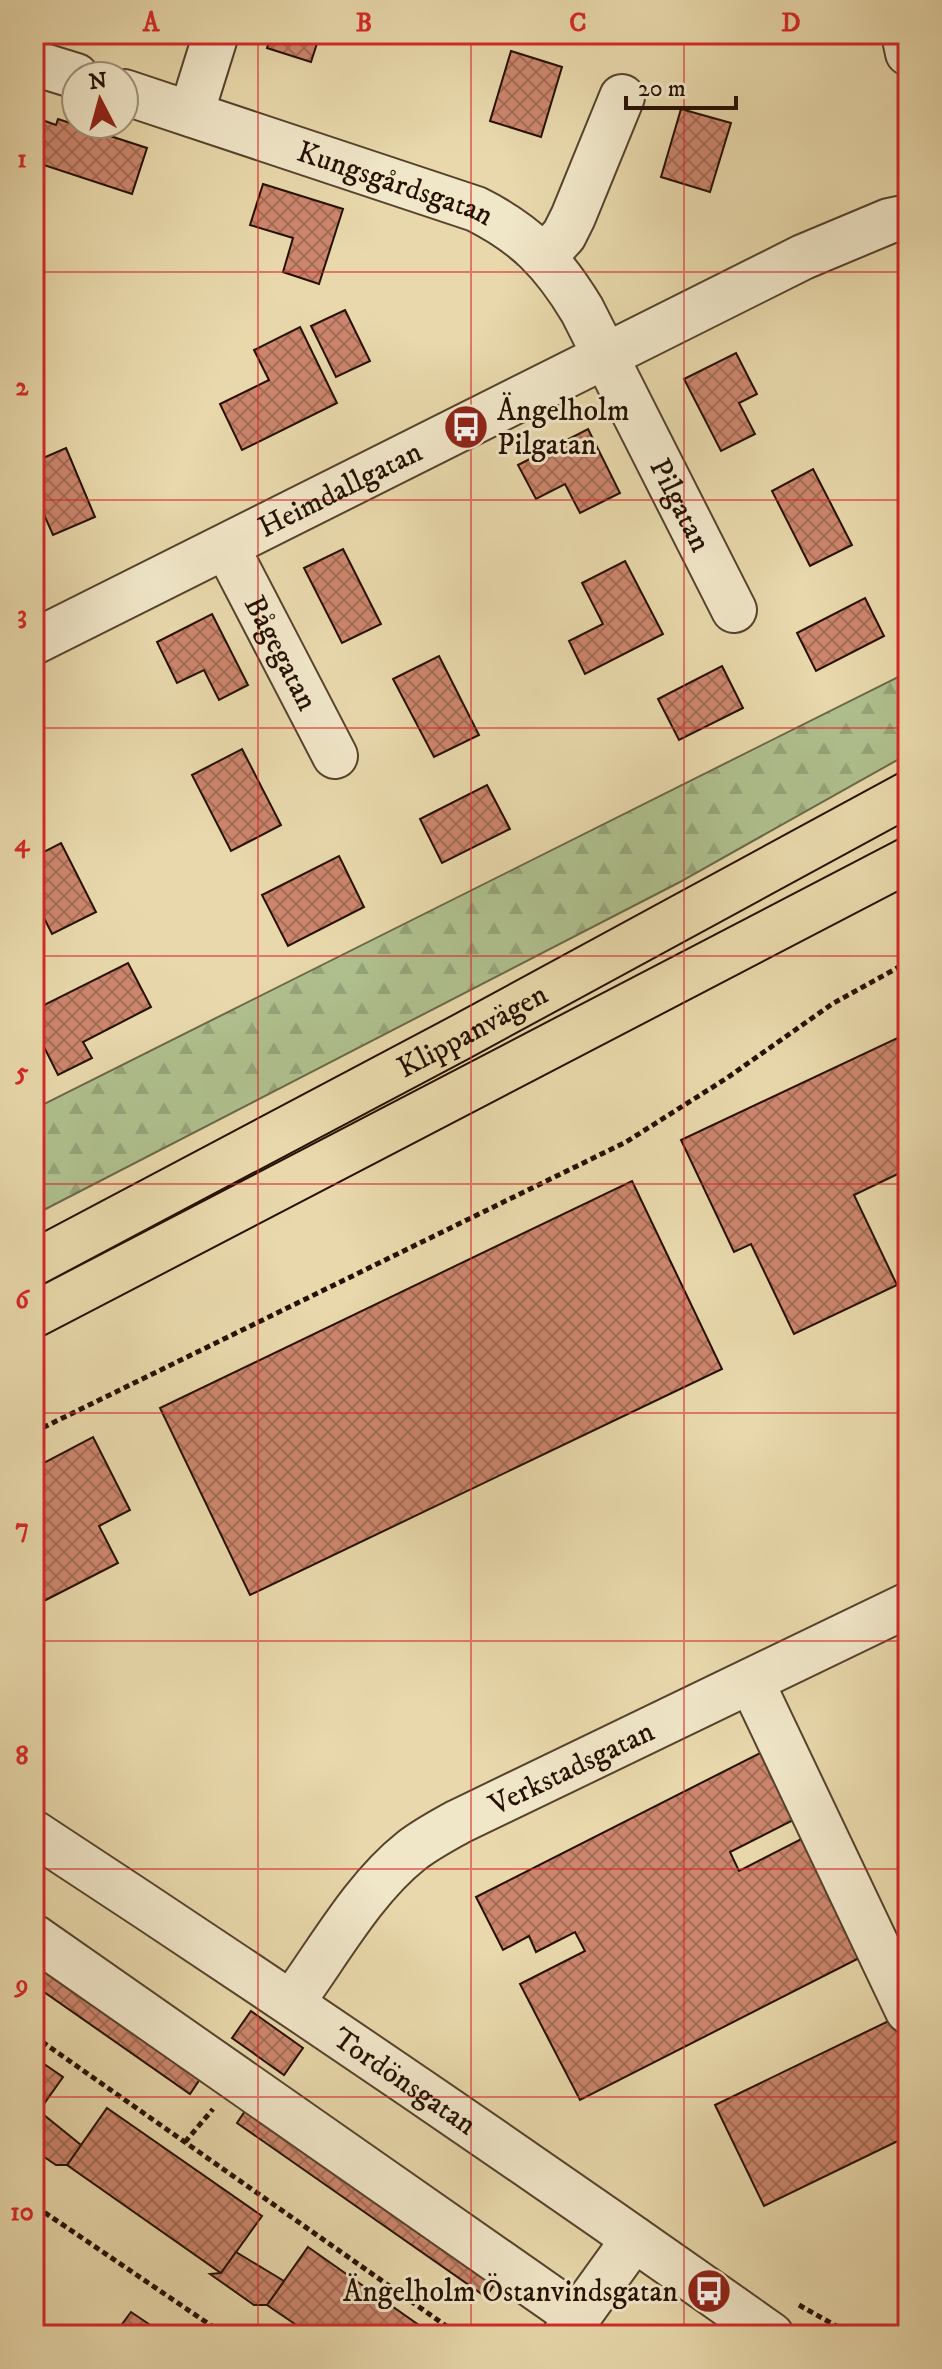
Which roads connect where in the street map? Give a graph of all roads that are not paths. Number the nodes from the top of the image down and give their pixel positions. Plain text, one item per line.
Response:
1 (216, 34) edge
2 (904, 34) edge
3 (908, 53) edge
4 (34, 63) edge
5 (60, 71) edge
6 (140, 97) edge
7 (622, 97) dead end
8 (191, 114) junction
9 (908, 217) edge
10 (544, 257) junction
11 (606, 357) junction
12 (227, 548) junction
13 (734, 610) dead end
14 (34, 642) edge
15 (335, 756) dead end
16 (908, 794) edge
17 (908, 860) edge
18 (34, 1263) edge
19 (34, 1315) edge
20 (908, 1605) edge
21 (751, 1681) junction
22 (34, 1833) edge
23 (34, 1937) edge
24 (292, 2002) junction
25 (908, 2011) edge
26 (634, 2239) junction
27 (571, 2326) edge
28 (771, 2335) edge

1 - 8 street
2 - 3 street
4 - 5 street
6 - 8 street, Kungsgårdsgatan
7 - 10 street
8 - 10 street, Kungsgårdsgatan
9 - 11 street, Heimdallgatan
10 - 11 street, Kungsgårdsgatan
11 - 12 street, Heimdallgatan
11 - 13 street, Pilgatan
12 - 14 street, Heimdallgatan
12 - 15 street, Bågegatan
16 - 18 main road, Klippanvägen
17 - 19 main road, Klippanvägen
20 - 21 street, Verkstadsgatan
21 - 24 street, Verkstadsgatan
21 - 25 street
22 - 24 street, Tordönsgatan
23 - 27 street
24 - 26 street, Tordönsgatan
26 - 27 street
26 - 28 street, Tordönsgatan

